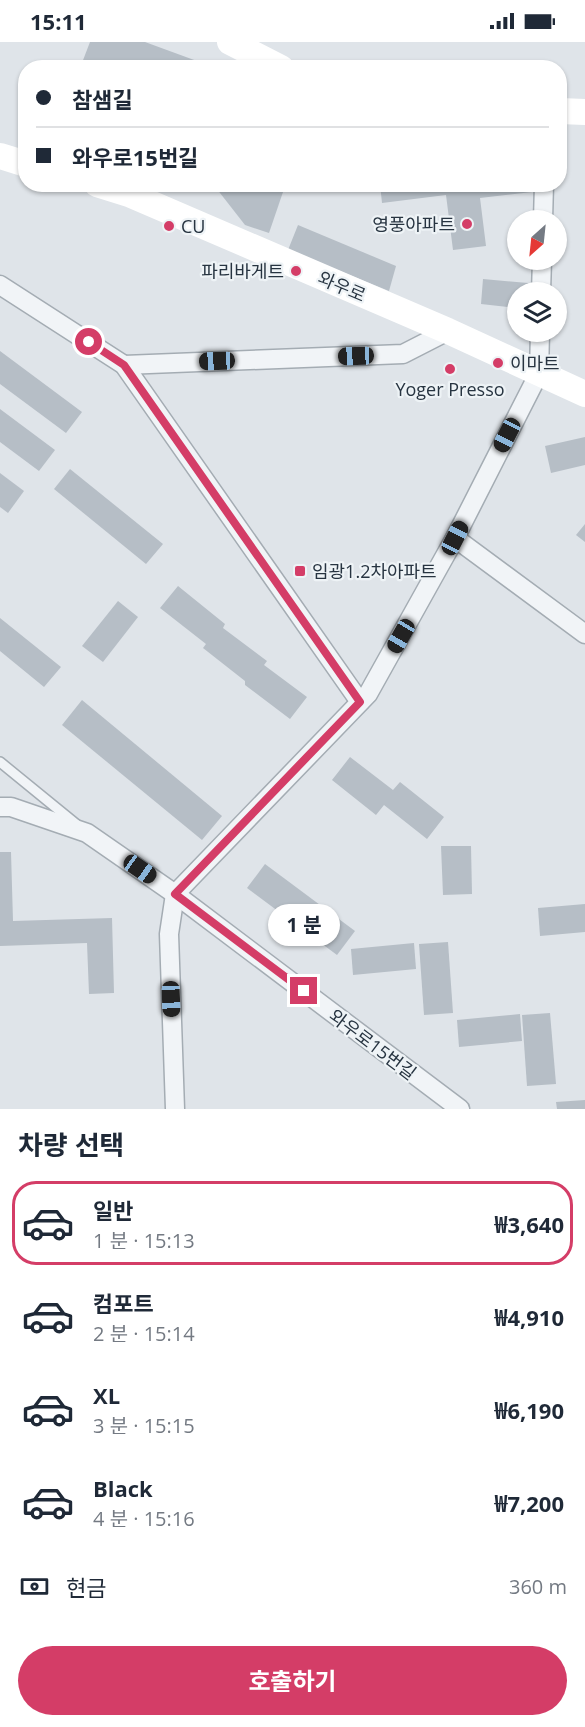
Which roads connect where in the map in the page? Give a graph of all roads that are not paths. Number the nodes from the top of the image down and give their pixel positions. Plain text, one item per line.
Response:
1 (230, 42) edge
2 (265, 60) edge
3 (567, 111) edge
4 (585, 112) edge
5 (0, 156) edge
6 (18, 162) edge
7 (123, 192) edge
8 (544, 192) edge
9 (543, 210) edge
10 (0, 285) edge
11 (448, 331) junction
12 (540, 342) edge
13 (124, 365) junction
14 (539, 373) junction
15 (585, 394) edge
16 (455, 538) junction
17 (585, 634) edge
18 (360, 702) junction
19 (0, 762) edge
20 (0, 807) edge
21 (87, 833) junction
22 (175, 894) junction
23 (175, 1109) edge
24 (460, 1109) edge

1 - 2 street
3 - 4 street
5 - 6 street
7 - 11 street, 와우로
8 - 9 street
10 - 13 street
11 - 13 street
11 - 14 street, 와우로
12 - 14 street
13 - 18 street
14 - 15 street, 와우로
14 - 16 street
16 - 17 street
16 - 18 street
18 - 22 street
19 - 21 lane, 와우로15번길
20 - 21 street
21 - 22 street, 와우로15번길
22 - 23 street
22 - 24 street, 와우로15번길

